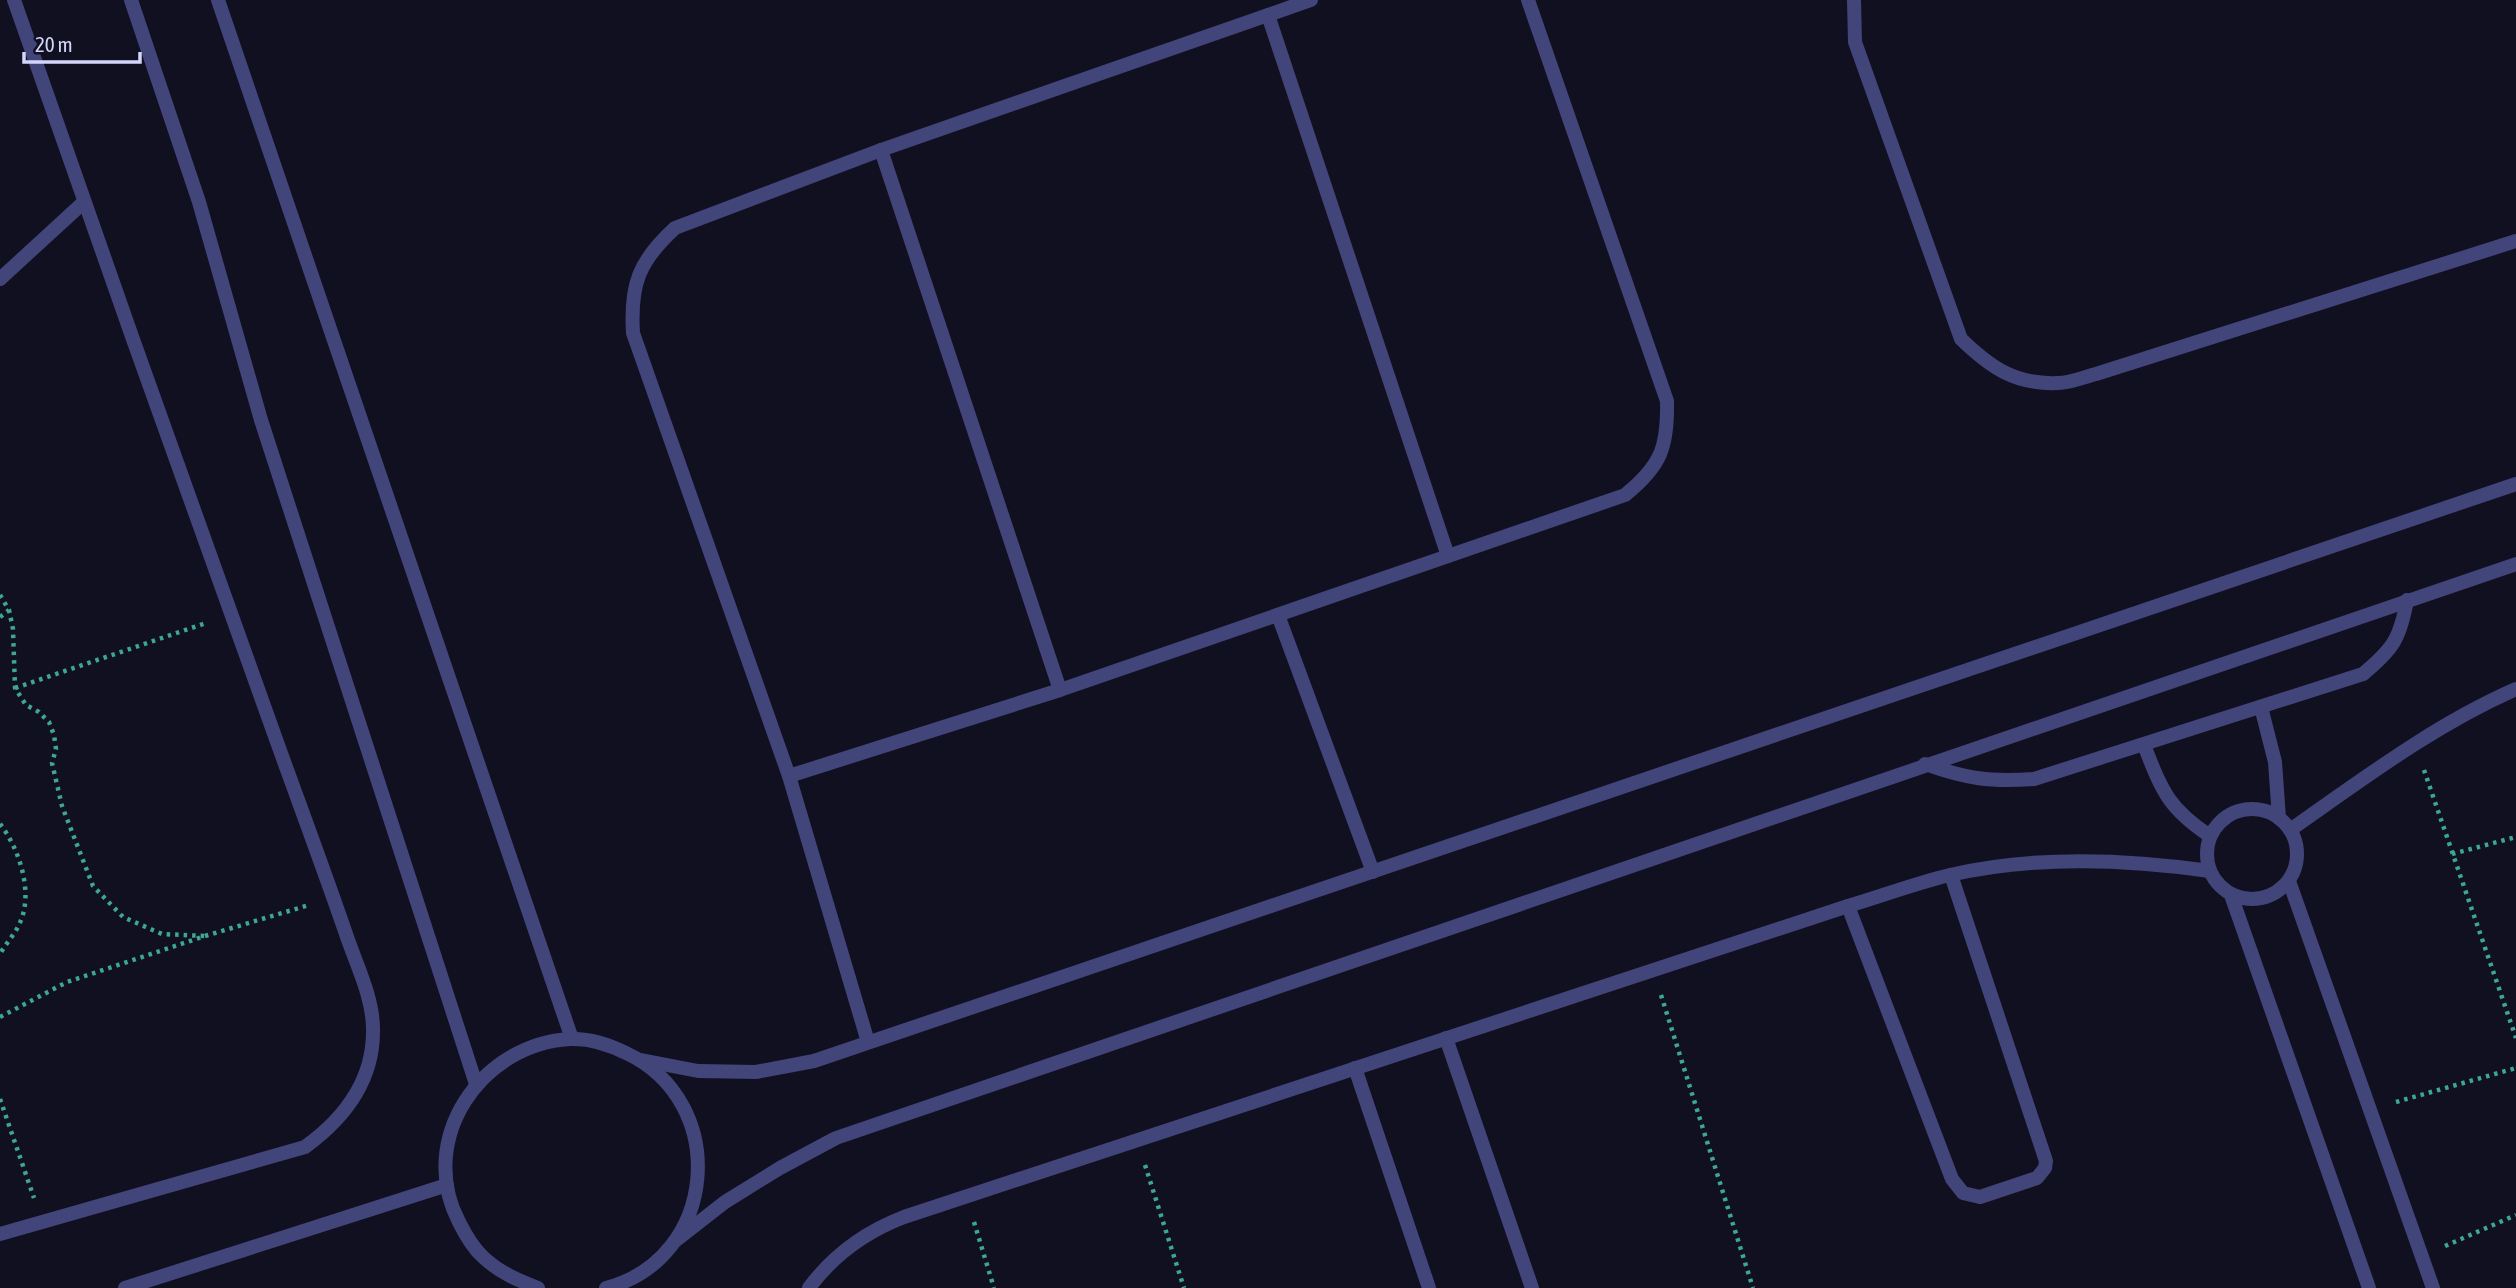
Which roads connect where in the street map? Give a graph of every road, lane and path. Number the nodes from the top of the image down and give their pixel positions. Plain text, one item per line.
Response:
1 (15, 0) edge
2 (131, 0) edge
3 (218, 0) edge
4 (1311, 0) edge
5 (1528, 0) edge
6 (1854, 0) edge
7 (1268, 15) junction
8 (881, 150) junction
9 (83, 202) junction
10 (2516, 241) edge
11 (0, 279) edge
12 (2516, 484) edge
13 (1448, 556) junction
14 (2516, 564) edge
15 (0, 595) edge
16 (2407, 600) junction
17 (9, 610) junction
18 (231, 615) junction
19 (1278, 615) junction
20 (0, 617) edge
21 (15, 688) junction
22 (2516, 689) edge
23 (1060, 690) junction
24 (2261, 706) junction
25 (2414, 743) junction
26 (2144, 745) junction
27 (1925, 764) junction
28 (789, 776) junction
29 (2279, 818) junction
30 (0, 824) edge
31 (2290, 830) junction
32 (2210, 836) junction
33 (2516, 837) edge
34 (2452, 854) junction
35 (2210, 871) junction
36 (1373, 872) junction
37 (1951, 875) junction
38 (2289, 881) junction
39 (2231, 895) junction
40 (334, 898) junction
41 (1848, 906) junction
42 (205, 936) junction
43 (0, 954) edge
44 (1653, 970) junction
45 (0, 1017) edge
46 (1446, 1038) junction
47 (2516, 1038) edge
48 (572, 1039) junction
49 (868, 1042) junction
50 (641, 1060) junction
51 (1355, 1068) junction
52 (2516, 1068) edge
53 (476, 1084) junction
54 (0, 1099) edge
55 (2369, 1109) junction
56 (1137, 1140) junction
57 (447, 1185) junction
58 (966, 1196) junction
59 (2516, 1215) edge
60 (42, 1221) junction
61 (0, 1234) edge
62 (675, 1241) junction
63 (2421, 1256) junction
64 (616, 1287) edge
65 (125, 1288) edge
66 (538, 1288) edge
67 (809, 1288) edge
68 (994, 1288) edge
69 (1184, 1288) edge
70 (1429, 1288) edge
71 (1532, 1288) edge
72 (1753, 1288) edge
73 (2369, 1288) edge
74 (2433, 1288) edge

1 - 9 street
2 - 53 street
3 - 48 street
4 - 7 street
5 - 13 street
6 - 10 street
7 - 8 street
7 - 13 street
8 - 23 street
8 - 28 street
9 - 11 street
9 - 18 street
12 - 36 street
13 - 19 street
14 - 16 street
15 - 17 path
16 - 24 street
16 - 27 street
17 - 20 path
17 - 21 path
18 - 21 path
18 - 40 street
19 - 23 street
19 - 36 street
21 - 42 path
22 - 25 street
23 - 28 street
24 - 26 street
24 - 29 street
25 - 31 street
25 - 34 path
26 - 27 street
26 - 32 street
27 - 62 street
28 - 49 street
29 - 31 street
29 - 32 street
30 - 43 path
31 - 38 street
32 - 35 street
33 - 34 path
34 - 47 path
35 - 37 street
35 - 39 street
36 - 49 street
37 - 41 street
37 - 41 street
38 - 39 street
38 - 55 street
39 - 73 street
40 - 42 path
40 - 60 street
41 - 44 street
42 - 45 path
44 - 46 street
44 - 72 path
46 - 51 street
46 - 71 street
48 - 50 street
48 - 53 street
49 - 50 street
50 - 62 street
51 - 56 street
51 - 70 street
52 - 55 path
53 - 57 street
54 - 60 path
55 - 63 street
56 - 58 street
56 - 69 path
57 - 65 street
57 - 66 street
58 - 67 street
58 - 68 path
59 - 63 path
60 - 61 street
62 - 64 street
63 - 74 street

